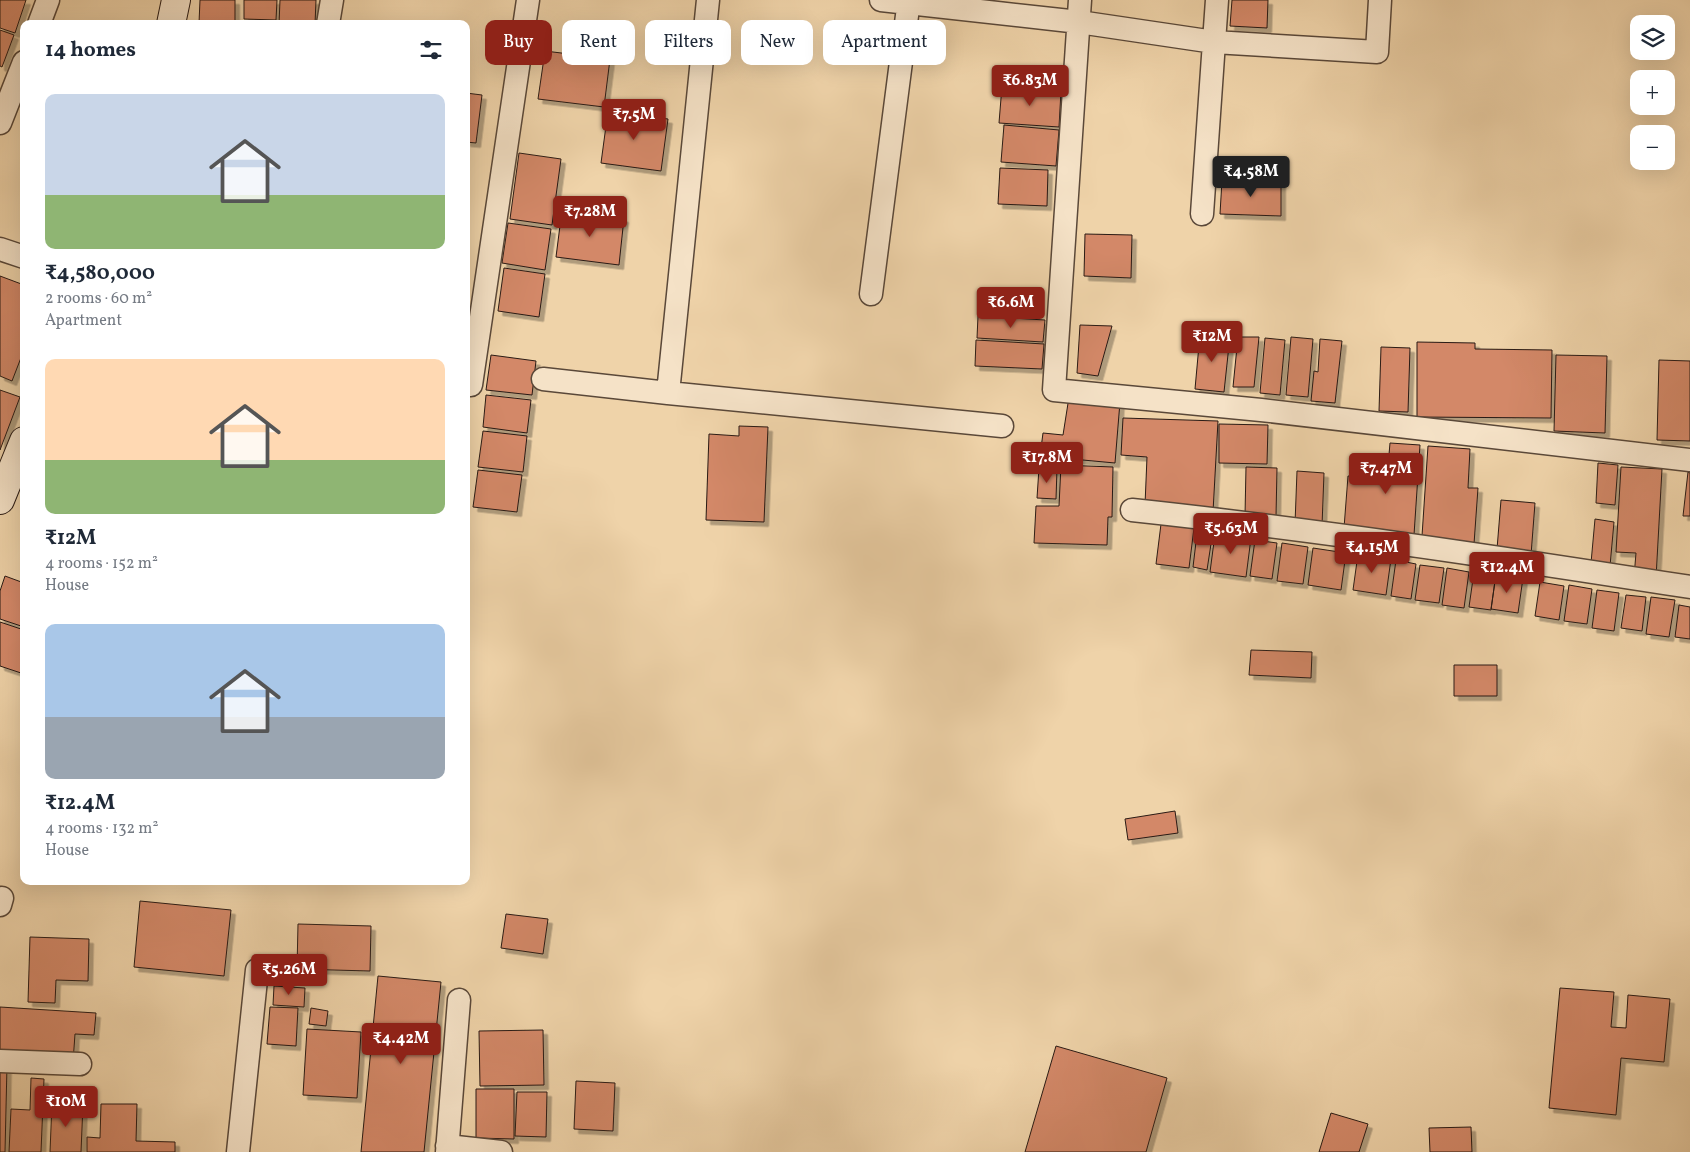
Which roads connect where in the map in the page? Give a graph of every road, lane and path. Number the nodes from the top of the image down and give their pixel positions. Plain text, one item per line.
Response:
1 (48, 0) edge
2 (176, 0) edge
3 (332, 0) edge
4 (528, 0) edge
5 (708, 0) edge
6 (881, 0) edge
7 (1217, 0) edge
8 (1380, 0) edge
9 (908, 2) edge
10 (1079, 11) edge
11 (40, 20) edge
12 (172, 20) edge
13 (329, 20) edge
14 (1214, 42) junction
15 (20, 72) edge
16 (0, 123) edge
17 (1202, 214) dead end
18 (0, 249) edge
19 (20, 256) edge
20 (871, 294) dead end
21 (544, 380) dead end
22 (470, 386) edge
23 (668, 393) junction
24 (1002, 426) dead end
25 (20, 450) edge
26 (1690, 460) edge
27 (1, 494) edge
28 (1132, 510) dead end
29 (1690, 587) edge
30 (257, 970) dead end
31 (459, 1000) dead end
32 (0, 1061) edge
33 (80, 1064) dead end
34 (447, 1149) edge
35 (238, 1152) edge
36 (501, 1152) edge

1 - 11 street
2 - 12 street
3 - 13 street
4 - 22 street
5 - 23 street
6 - 9 street
7 - 14 street
8 - 14 street
9 - 10 street
9 - 20 street
10 - 14 street
10 - 26 street
14 - 17 street
15 - 16 street
18 - 19 street
21 - 23 street
23 - 24 street
25 - 27 street
28 - 29 street
30 - 35 street
31 - 34 street
32 - 33 street
34 - 36 street

